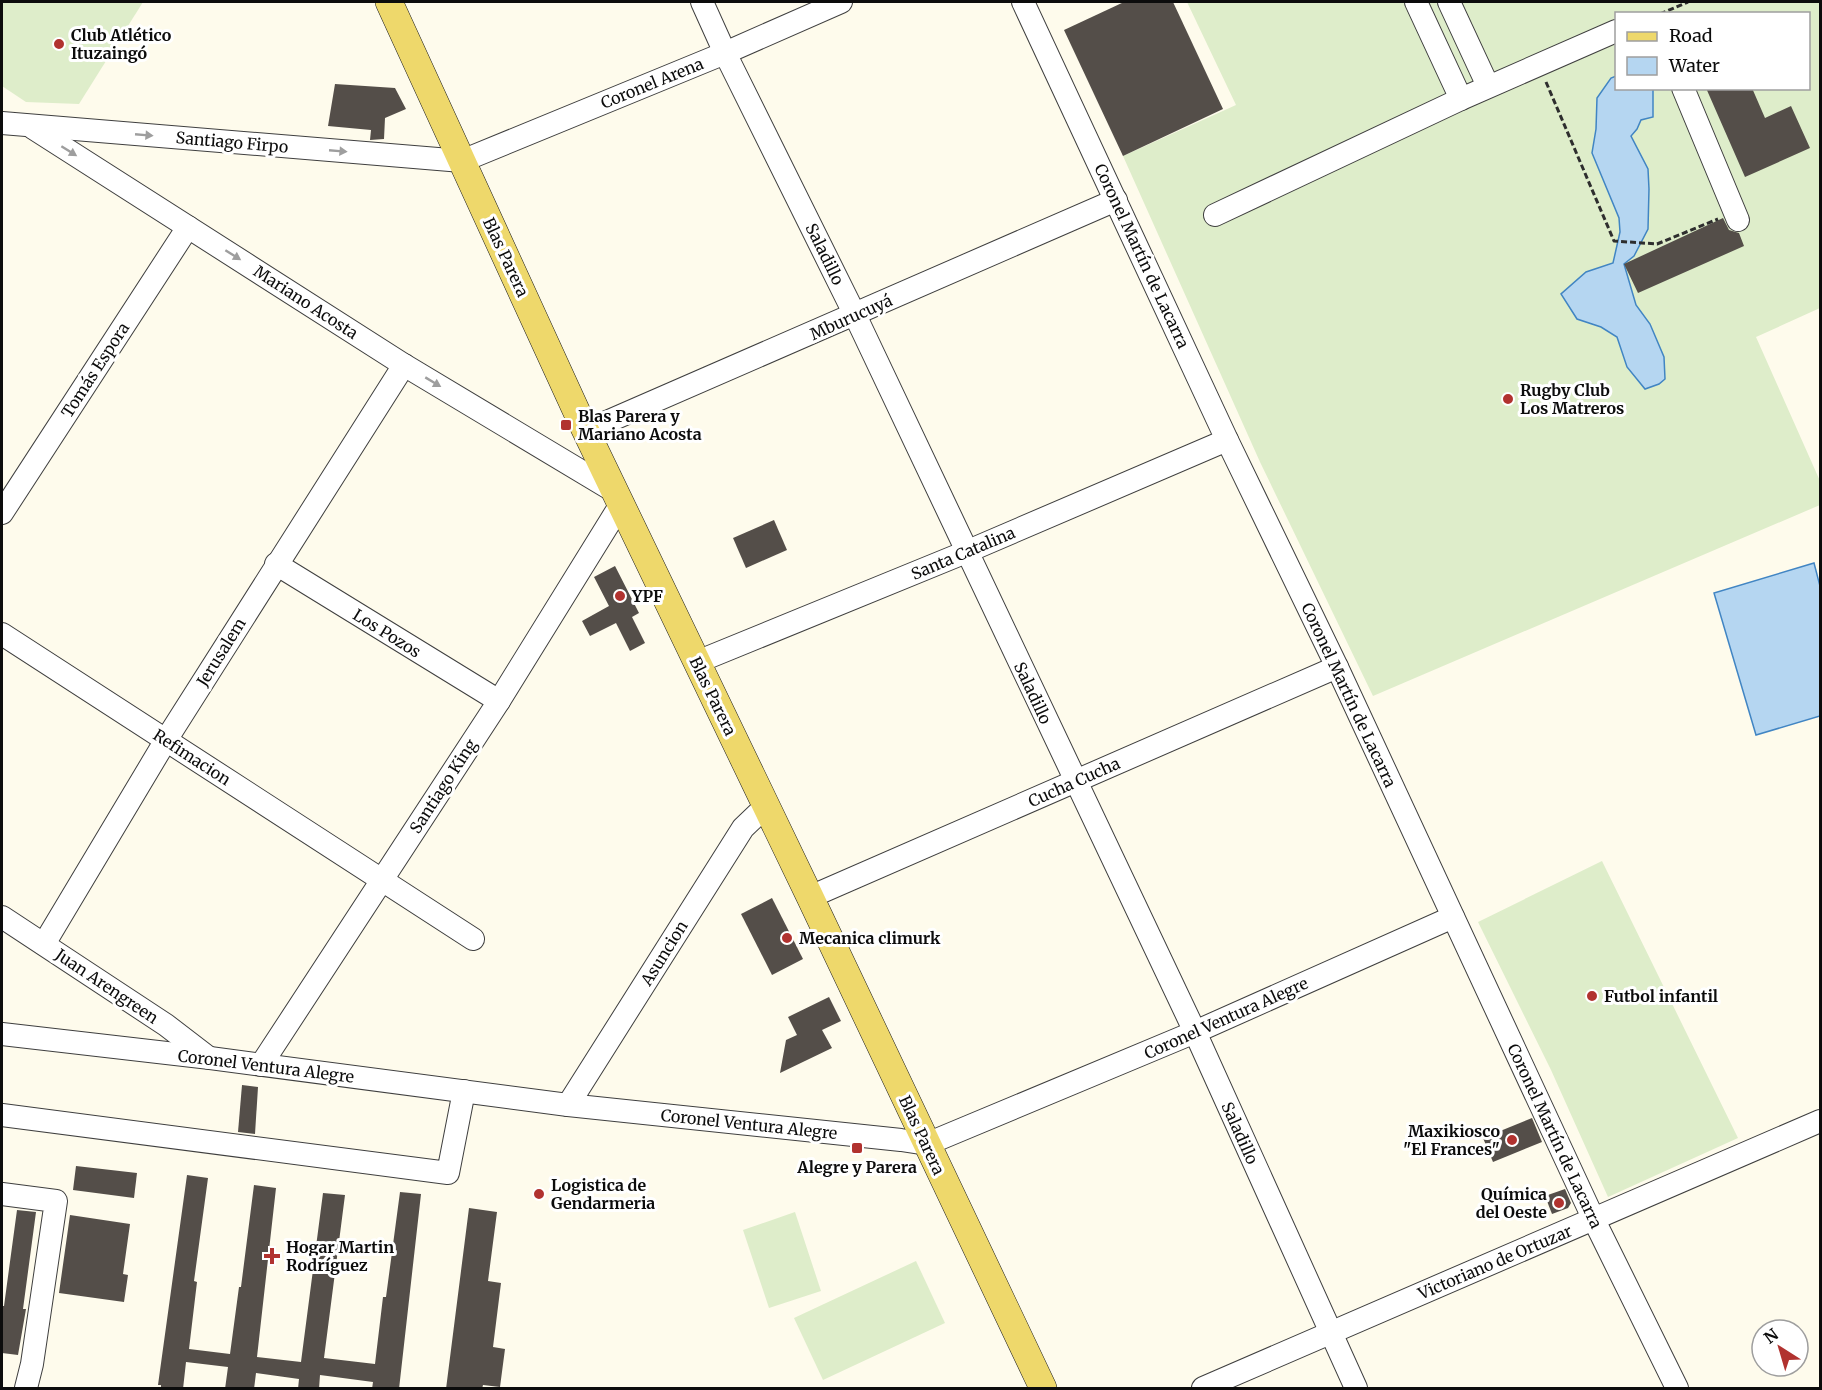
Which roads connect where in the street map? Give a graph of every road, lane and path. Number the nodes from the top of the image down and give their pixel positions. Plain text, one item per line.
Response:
1 (389, 2) edge
2 (702, 2) edge
3 (841, 2) edge
4 (1023, 2) edge
5 (1416, 2) edge
6 (1449, 2) edge
7 (1688, 2) edge
8 (1665, 12) edge
9 (1615, 32) edge
10 (725, 53) junction
11 (1538, 64) junction
12 (1488, 86) junction
13 (1684, 90) edge
14 (1461, 99) junction
15 (2, 108) edge
16 (2, 123) edge
17 (29, 126) junction
18 (462, 161) junction
19 (1116, 200) junction
20 (1215, 215) dead end
21 (1737, 217) joint
22 (188, 227) junction
23 (855, 315) junction
24 (404, 365) junction
25 (586, 431) junction
26 (1227, 440) junction
27 (618, 498) junction
28 (2, 513) edge
29 (966, 552) junction
30 (276, 564) junction
31 (2, 634) edge
32 (697, 662) junction
33 (1337, 667) junction
34 (499, 701) junction
35 (166, 740) junction
36 (1075, 782) junction
37 (766, 806) junction
38 (383, 879) junction
39 (810, 897) junction
40 (2, 917) edge
41 (1453, 917) junction
42 (473, 939) dead end
43 (44, 944) junction
44 (1195, 1032) junction
45 (2, 1034) edge
46 (210, 1058) junction
47 (261, 1065) junction
48 (464, 1091) junction
49 (568, 1105) junction
50 (2, 1115) edge
51 (1821, 1121) edge
52 (927, 1144) junction
53 (2, 1194) edge
54 (1594, 1220) junction
55 (1331, 1333) junction
56 (26, 1389) edge
57 (1043, 1389) edge
58 (1203, 1389) edge
59 (1356, 1389) edge
60 (1677, 1389) edge

1 - 18 main road, Blas Parera
2 - 10 street, Saladillo
3 - 10 street, Coronel Arena
4 - 19 street, Coronel Martín de Lacarra
5 - 14 street
6 - 12 street
7 - 8 path
9 - 11 street
10 - 18 street, Coronel Arena
10 - 23 street, Saladillo
11 - 12 street
11 - 21 path
12 - 14 street
13 - 21 street
14 - 20 street
15 - 17 street, Mariano Acosta
16 - 17 street, Santiago Firpo
17 -> 18 street, Santiago Firpo
17 -> 22 street, Mariano Acosta
18 - 25 main road, Blas Parera
19 - 23 street, Mburucuyá
19 - 26 street, Coronel Martín de Lacarra
22 -> 24 street, Mariano Acosta
22 - 28 street, Tomás Espora
23 - 25 street, Mburucuyá
23 - 29 street, Saladillo
24 -> 27 street, Mariano Acosta
24 - 30 street, Jerusalem
25 - 27 main road, Blas Parera
26 - 29 street, Santa Catalina
26 - 33 street, Coronel Martín de Lacarra
27 - 32 main road, Blas Parera
27 - 34 street, Santiago King
29 - 32 street, Santa Catalina
29 - 36 street, Saladillo
30 - 34 street, Los Pozos
30 - 35 street, Jerusalem
31 - 35 street, Refimacion
32 - 37 main road, Blas Parera
33 - 36 street, Cucha Cucha
33 - 41 street, Coronel Martín de Lacarra
34 - 38 street, Santiago King
35 - 38 street, Refimacion
35 - 43 street, Jerusalem
36 - 39 street, Cucha Cucha
36 - 44 street, Saladillo
37 - 39 main road, Blas Parera
37 - 49 street, Asuncion
38 - 42 street, Refimacion
38 - 47 street, Santiago King
39 - 52 main road, Blas Parera
40 - 43 street, Juan Arengreen
41 - 44 street, Coronel Ventura Alegre
41 - 54 street, Coronel Martín de Lacarra
43 - 46 street, Juan Arengreen
44 - 52 street, Coronel Ventura Alegre
44 - 55 street, Saladillo
45 - 46 street, Coronel Ventura Alegre
46 - 47 street, Coronel Ventura Alegre
47 - 48 street, Coronel Ventura Alegre
48 - 49 street, Coronel Ventura Alegre
48 - 50 street
49 - 52 street, Coronel Ventura Alegre
51 - 54 street, Victoriano de Ortuzar
52 - 57 main road, Blas Parera
53 - 56 street
54 - 55 street, Victoriano de Ortuzar
54 - 60 street, Coronel Martín de Lacarra
55 - 58 street, Victoriano de Ortuzar
55 - 59 street, Saladillo

